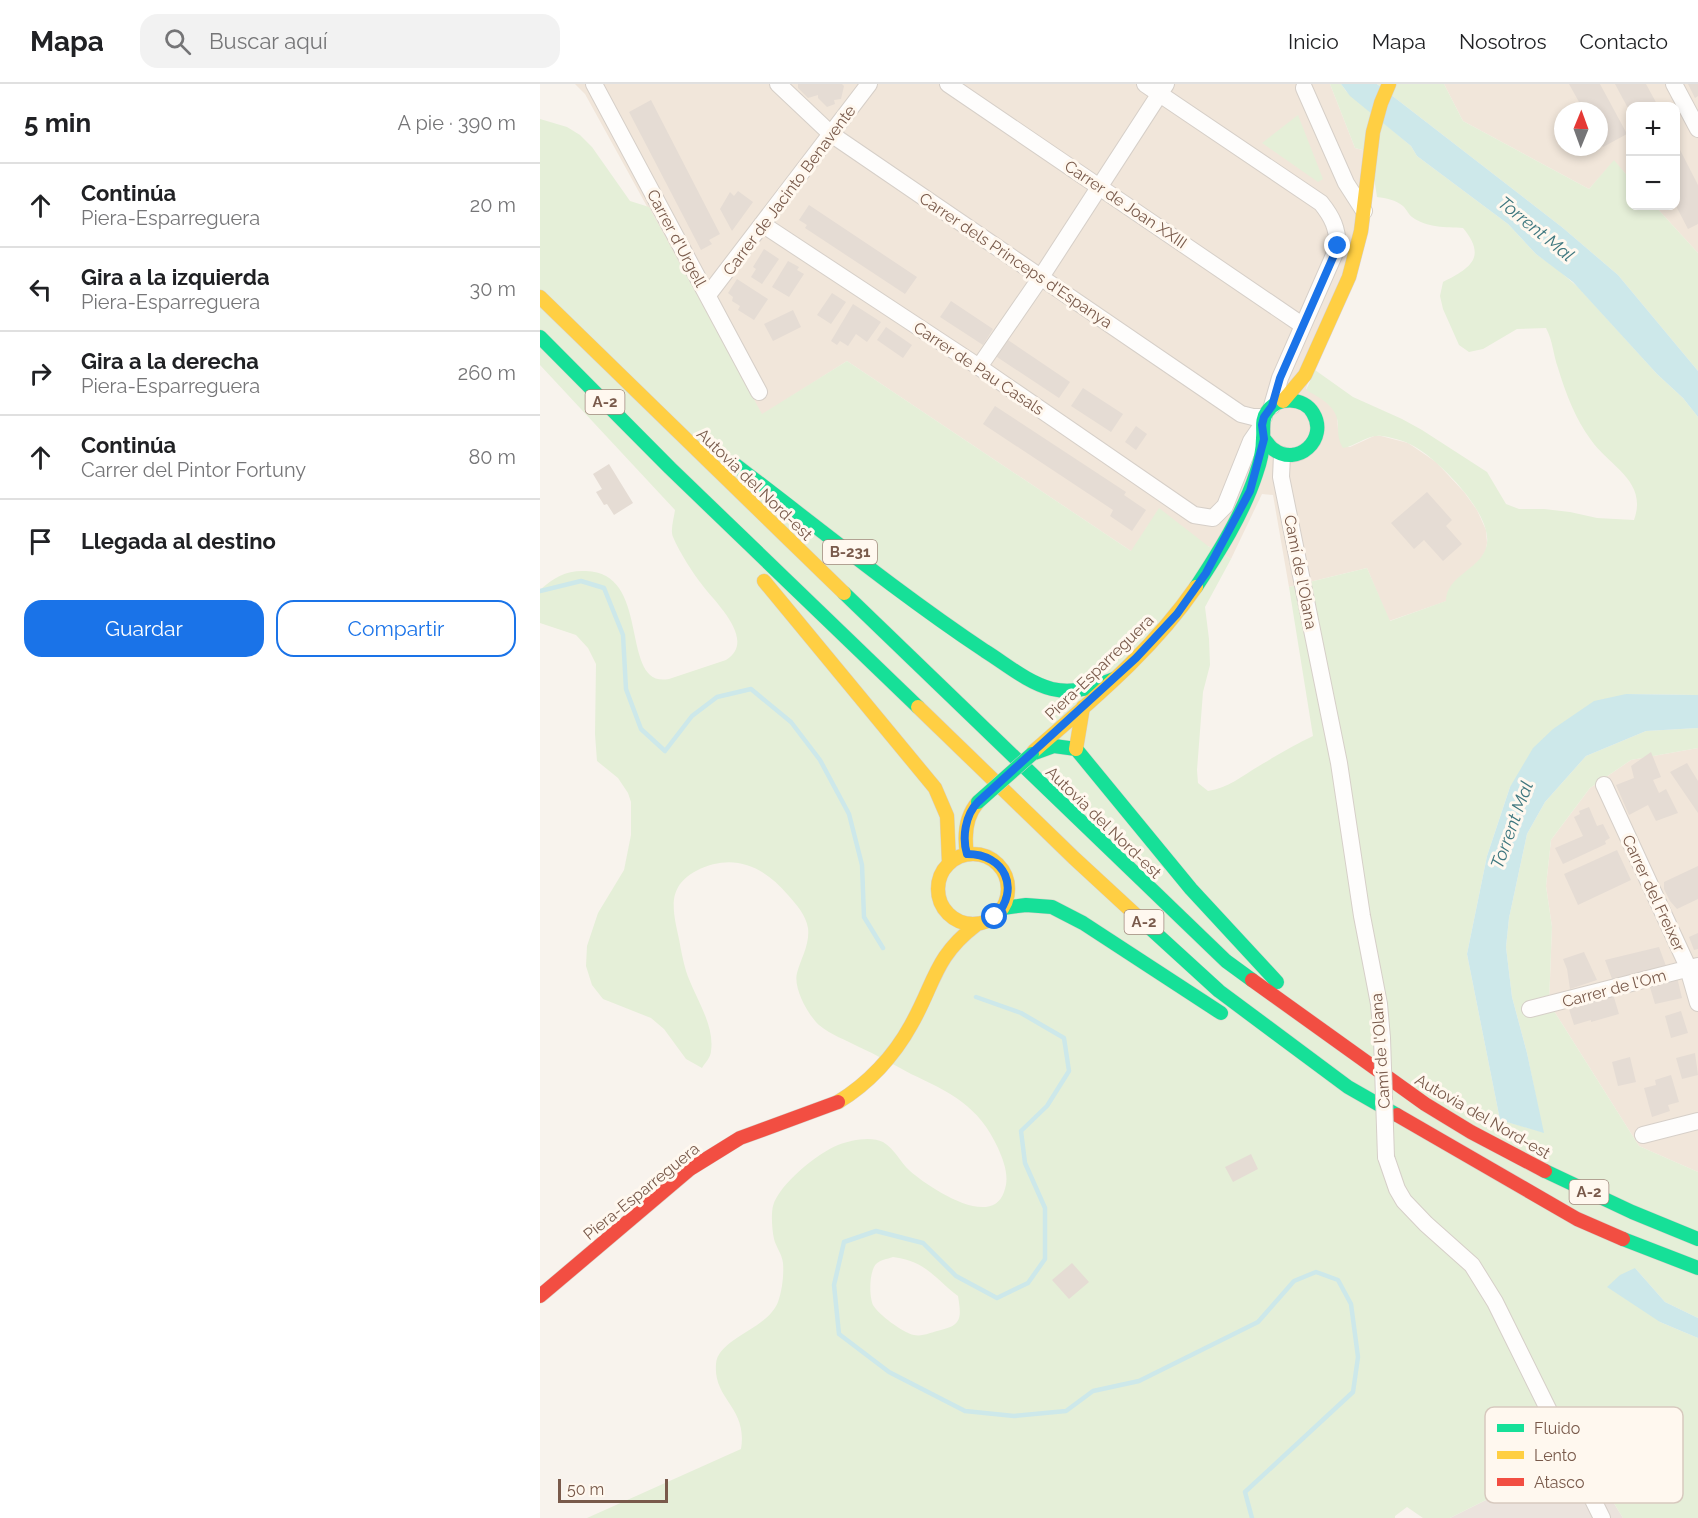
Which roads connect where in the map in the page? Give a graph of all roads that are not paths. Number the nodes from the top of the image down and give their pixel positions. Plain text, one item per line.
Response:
1 (594, 84) edge
2 (778, 84) edge
3 (869, 84) edge
4 (948, 84) edge
5 (1145, 84) edge
6 (1389, 84) edge
7 (1674, 84) edge
8 (1304, 88) dead end
9 (1163, 89) edge
10 (1698, 129) edge
11 (831, 134) junction
12 (1101, 187) junction
13 (1364, 211) junction
14 (762, 225) junction
15 (1041, 278) junction
16 (708, 295) junction
17 (540, 297) edge
18 (1302, 326) junction
19 (540, 337) edge
20 (978, 367) junction
21 (1305, 375) junction
22 (759, 392) dead end
23 (1306, 405) junction
24 (651, 407) junction
25 (1269, 417) junction
26 (1282, 455) junction
27 (670, 468) junction
28 (1250, 491) junction
29 (1114, 679) junction
30 (1053, 689) junction
31 (1083, 707) junction
32 (1063, 725) junction
33 (1076, 749) junction
34 (1032, 754) junction
35 (1604, 785) dead end
36 (967, 854) junction
37 (950, 862) junction
38 (943, 908) junction
39 (1003, 908) junction
40 (976, 925) junction
41 (941, 957) junction
42 (1693, 967) edge
43 (1698, 1002) edge
44 (1530, 1010) dead end
45 (1233, 1021) dead end
46 (1310, 1025) junction
47 (1253, 1034) dead end
48 (1348, 1087) junction
49 (1698, 1120) edge
50 (1643, 1135) dead end
51 (1698, 1239) edge
52 (1698, 1269) edge
53 (540, 1296) edge
54 (1548, 1407) edge
55 (1595, 1503) edge
56 (1602, 1518) edge

1 - 16 street, Carrer d'Urgell
2 - 11 street, Carrer dels Princeps d'Espanya
3 - 11 street, Carrer de Jacinto Benavente
4 - 12 street, Carrer de Joan XXIII
5 - 9 street
6 - 13 main road, B-231
7 - 10 street
8 - 13 street
9 - 12 street
9 - 18 street
11 - 14 street, Carrer de Jacinto Benavente
11 - 15 street, Carrer dels Princeps d'Espanya
12 - 15 street
12 - 18 street, Carrer de Joan XXIII
13 - 21 main road, B-231
14 - 16 street, Carrer de Jacinto Benavente
14 - 20 street, Carrer de Pau Casals
15 - 20 street
15 - 25 street, Carrer dels Princeps d'Espanya
16 - 22 street, Carrer d'Urgell
17 - 24 main road, Autovia del Nord-est / A-2
18 - 25 street
19 - 27 main road, A-2
20 - 25 street, Carrer de Pau Casals
21 - 23 main road, B-231
21 - 25 main road, Piera-Esparreguera / B-231
23 - 25 main road
23 - 26 main road, B-231
24 - 30 main road, B-231
24 - 46 main road, Autovia del Nord-est / A-2
25 - 26 main road
25 - 28 main road, Piera-Esparreguera / B-231
26 - 28 main road, Piera-Esparreguera / B-231
26 - 54 street, Camí de l'Olana, bridge
27 - 37 main road
27 - 48 main road, A-2
28 - 29 main road, Piera-Esparreguera / B-231
29 - 30 main road, B-231
29 - 31 main road, Piera-Esparreguera / B-231
30 - 32 main road
31 - 32 main road, Piera-Esparreguera / B-231
31 - 33 main road
32 - 34 main road, Piera-Esparreguera / B-231
33 - 34 main road
33 - 46 main road
34 - 36 main road, Piera-Esparreguera / B-231, bridge
35 - 42 street, Carrer del Freixer
36 - 37 main road
36 - 39 main road
37 - 38 main road, Piera-Esparreguera
38 - 40 main road
38 - 41 main road, Piera-Esparreguera
39 - 40 main road, Piera-Esparreguera
39 - 45 main road
40 - 41 main road, Piera-Esparreguera
41 - 53 main road, Piera-Esparreguera
42 - 43 street, Carrer del Freixer
42 - 44 street, Carrer de l'Om
46 - 51 main road, Autovia del Nord-est / A-2
47 - 48 main road
48 - 52 main road, A-2
49 - 50 street
55 - 56 street, Camí de l'Olana, bridge

